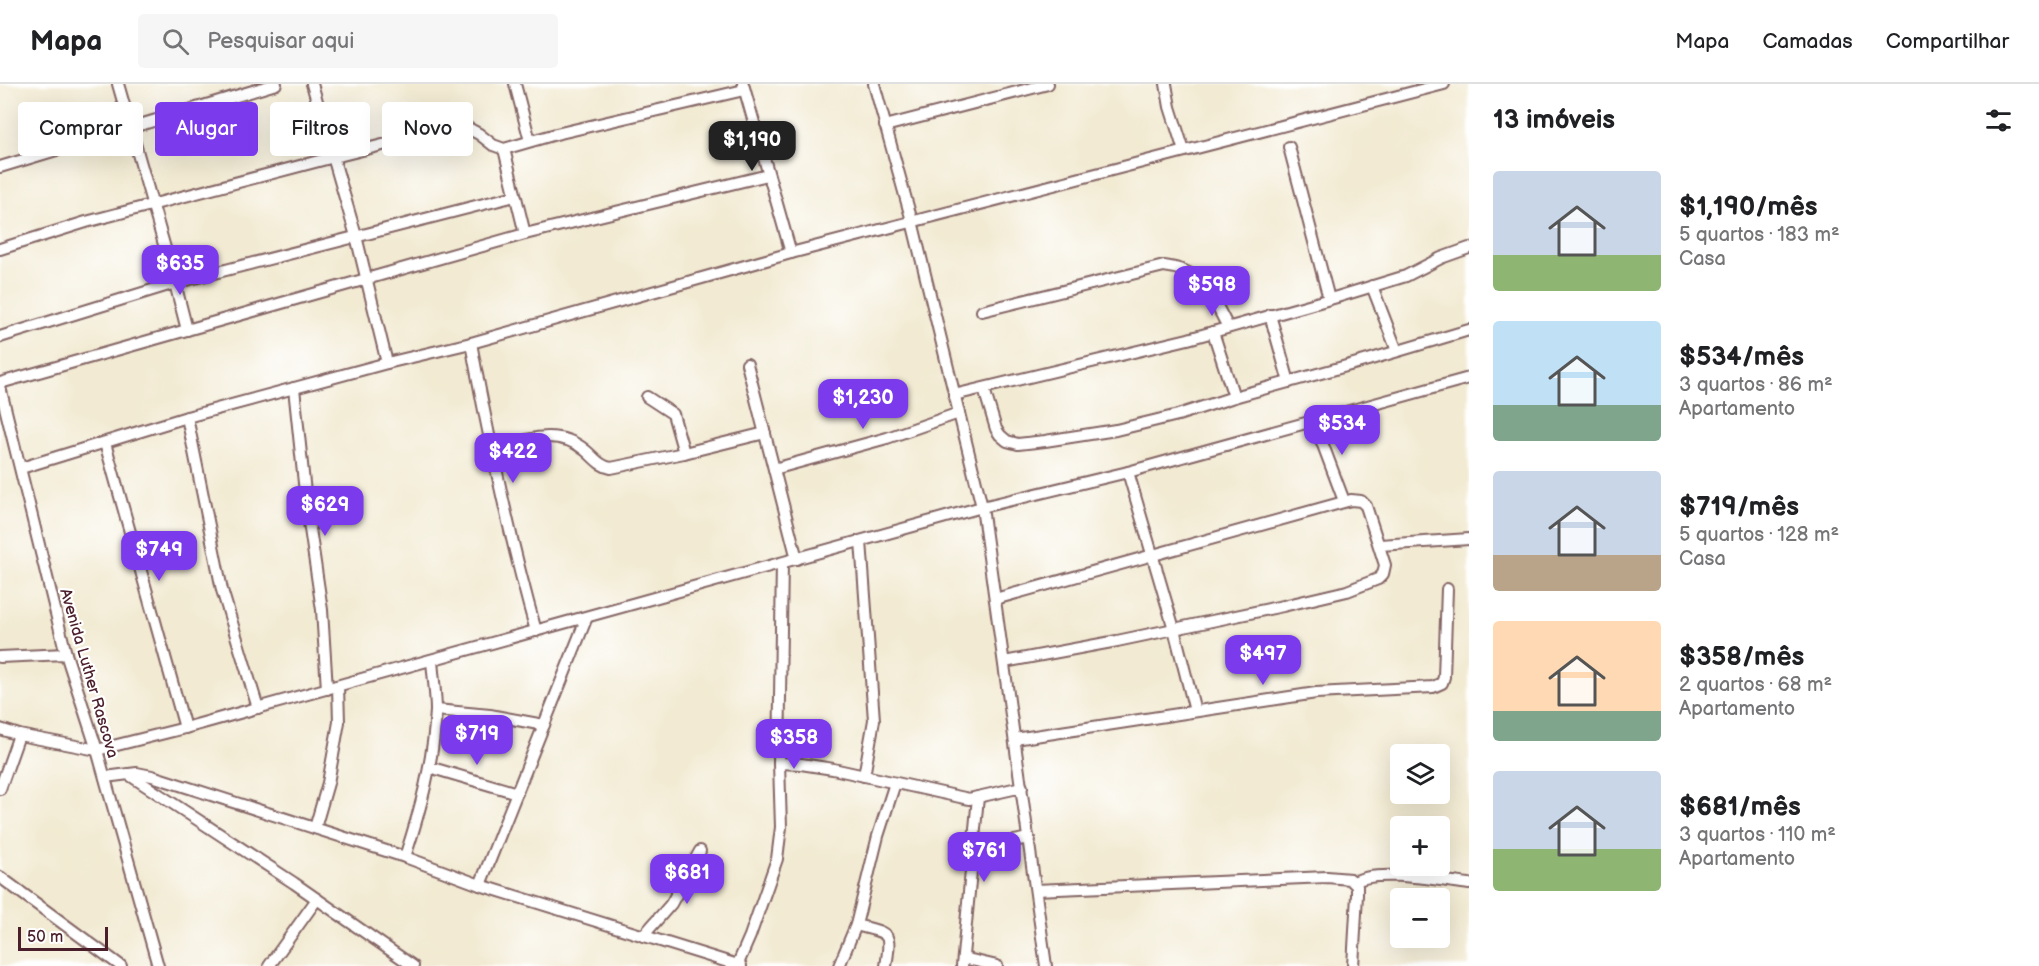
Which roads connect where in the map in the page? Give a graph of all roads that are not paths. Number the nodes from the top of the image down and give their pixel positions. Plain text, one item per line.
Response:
1 (118, 84) edge
2 (276, 84) edge
3 (312, 84) edge
4 (515, 84) edge
5 (874, 84) edge
6 (1048, 84) edge
7 (1166, 84) edge
8 (1444, 84) edge
9 (743, 87) edge
10 (1421, 87) edge
11 (123, 102) edge
12 (143, 125) edge
13 (885, 126) junction
14 (530, 141) junction
15 (1289, 147) dead end
16 (504, 149) junction
17 (1184, 151) junction
18 (38, 156) edge
19 (138, 156) edge
20 (334, 157) junction
21 (0, 167) edge
22 (768, 175) junction
23 (515, 196) junction
24 (153, 206) junction
25 (912, 221) junction
26 (525, 234) junction
27 (356, 236) junction
28 (1469, 248) edge
29 (0, 249) edge
30 (791, 253) junction
31 (367, 280) junction
32 (176, 283) junction
33 (1371, 286) junction
34 (1329, 299) junction
35 (982, 311) dead end
36 (1270, 315) junction
37 (1228, 327) junction
38 (187, 330) junction
39 (1469, 330) edge
40 (1213, 332) junction
41 (0, 337) edge
42 (471, 343) junction
43 (1397, 351) junction
44 (387, 363) junction
45 (747, 364) dead end
46 (1469, 378) edge
47 (1288, 382) junction
48 (0, 385) edge
49 (294, 388) junction
50 (984, 389) junction
51 (954, 394) junction
52 (647, 397) dead end
53 (1234, 397) junction
54 (959, 413) junction
55 (187, 417) junction
56 (1314, 421) junction
57 (765, 433) junction
58 (105, 443) junction
59 (684, 453) junction
60 (492, 454) junction
61 (21, 468) junction
62 (774, 470) junction
63 (1128, 472) junction
64 (1344, 501) junction
65 (982, 507) junction
66 (1469, 539) edge
67 (861, 541) junction
68 (1380, 545) junction
69 (1153, 555) junction
70 (797, 558) junction
71 (782, 563) junction
72 (1447, 589) dead end
73 (995, 599) junction
74 (587, 617) junction
75 (1174, 629) junction
76 (536, 631) junction
77 (66, 654) junction
78 (0, 657) edge
79 (432, 660) junction
80 (1004, 662) junction
81 (332, 687) junction
82 (258, 708) junction
83 (436, 710) junction
84 (1195, 711) junction
85 (544, 725) junction
86 (185, 728) junction
87 (0, 729) edge
88 (20, 735) junction
89 (1015, 740) junction
90 (97, 750) junction
91 (779, 763) junction
92 (429, 767) junction
93 (128, 774) junction
94 (864, 776) junction
95 (105, 777) junction
96 (895, 783) junction
97 (1022, 788) junction
98 (0, 789) edge
99 (517, 793) junction
100 (978, 797) junction
101 (315, 828) junction
102 (1029, 838) junction
103 (973, 849) junction
104 (700, 850) dead end
105 (405, 857) junction
106 (0, 876) edge
107 (1354, 882) junction
108 (1469, 884) edge
109 (480, 885) junction
110 (1036, 890) junction
111 (317, 899) junction
112 (856, 925) junction
113 (643, 936) junction
114 (962, 962) edge
115 (121, 966) edge
116 (158, 966) edge
117 (269, 966) edge
118 (413, 966) edge
119 (738, 966) edge
120 (839, 966) edge
121 (886, 966) edge
122 (997, 966) edge
123 (1046, 966) edge
124 (1353, 966) edge

1 - 11 street
2 - 12 street
3 - 20 street
4 - 14 street
5 - 13 street
6 - 13 street
7 - 17 street
8 - 10 street
9 - 14 street
9 - 22 street
10 - 17 street
13 - 25 street
14 - 16 street
15 - 34 street
16 - 20 street
16 - 23 street
17 - 25 street
18 - 21 street
19 - 24 street
20 - 24 street
20 - 27 street
22 - 26 street
22 - 30 street
23 - 26 street
23 - 27 street
24 - 29 street
24 - 32 street
25 - 30 street
25 - 51 street
26 - 31 street
27 - 31 street
27 - 32 street
28 - 33 street
30 - 42 street
31 - 38 street
31 - 44 street
32 - 38 street
32 - 41 street
33 - 34 street
33 - 43 street
34 - 36 street
35 - 37 street
36 - 37 street
36 - 47 street
37 - 40 street
38 - 48 street
39 - 43 street
40 - 50 street
40 - 53 street
42 - 44 street
42 - 60 street
43 - 47 street
44 - 49 street
45 - 57 street
46 - 56 street
47 - 53 street
48 - 61 street, Avenida Luther Rascova
49 - 55 street
49 - 81 street
50 - 51 street
50 - 53 street
51 - 54 street
52 - 59 street
54 - 62 street
54 - 65 street
55 - 58 street
55 - 82 street
56 - 63 street
56 - 64 street
57 - 59 street
57 - 62 street
58 - 61 street
58 - 86 street
59 - 60 street
60 - 76 street
61 - 77 street, Avenida Luther Rascova
62 - 70 street
63 - 65 street
63 - 69 street
64 - 68 street
64 - 69 street
65 - 67 street
65 - 73 street
66 - 68 street
67 - 70 street
67 - 94 street
68 - 75 street
69 - 73 street
69 - 75 street
70 - 71 street
71 - 74 street
71 - 91 street
72 - 84 street
73 - 80 street
74 - 76 street
74 - 85 street
75 - 80 street
75 - 84 street
76 - 79 street
77 - 78 street
77 - 90 street, Avenida Luther Rascova
79 - 81 street
79 - 83 street
80 - 89 street
81 - 82 street
81 - 101 street
82 - 86 street
83 - 85 street
83 - 92 street
84 - 89 street
85 - 99 street
86 - 90 street
87 - 88 street
88 - 90 street
88 - 98 street
89 - 97 street
90 - 95 street, Avenida Luther Rascova
91 - 94 street
91 - 119 street
92 - 99 street
92 - 105 street
93 - 95 street
93 - 101 street
93 - 111 street
94 - 96 street
95 - 116 street, Avenida Luther Rascova
96 - 100 street
96 - 112 street
97 - 100 street
97 - 102 street
99 - 109 street
100 - 103 street
101 - 105 street
102 - 103 street
102 - 110 street
103 - 114 street
104 - 113 street
105 - 109 street
106 - 115 street
107 - 108 street
107 - 110 street
107 - 124 street
109 - 113 street
110 - 123 street
111 - 117 street
111 - 118 street
112 - 120 street
112 - 121 street
113 - 119 street
114 - 122 street

